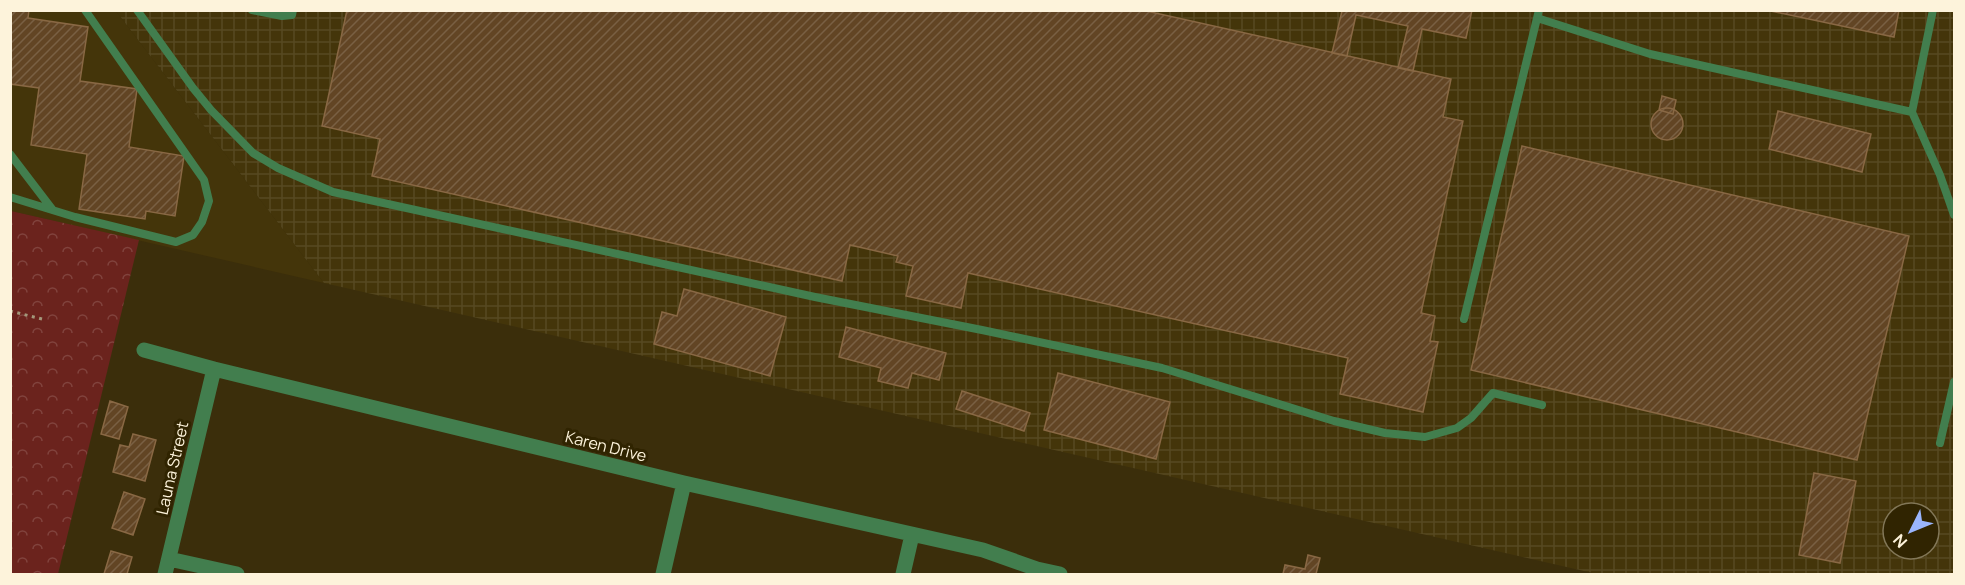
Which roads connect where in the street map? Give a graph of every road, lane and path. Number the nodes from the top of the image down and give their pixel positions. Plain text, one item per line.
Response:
1 (85, 10) edge
2 (137, 10) edge
3 (252, 10) edge
4 (292, 10) edge
5 (1933, 10) edge
6 (1538, 14) edge
7 (1912, 112) junction
8 (10, 154) edge
9 (10, 197) edge
10 (52, 210) junction
11 (1954, 215) edge
12 (10, 311) edge
13 (1464, 319) dead end
14 (46, 320) dead end
15 (144, 350) dead end
16 (214, 369) junction
17 (1954, 382) edge
18 (1542, 405) dead end
19 (1940, 443) dead end
20 (684, 483) junction
21 (912, 535) junction
22 (169, 559) junction
23 (165, 574) edge
24 (237, 574) edge
25 (663, 574) edge
26 (903, 574) edge
27 (1060, 574) edge

1 - 10 lane
2 - 18 lane
3 - 4 lane
5 - 7 lane
6 - 7 lane
6 - 13 lane
7 - 11 lane
8 - 10 lane
9 - 10 lane
12 - 14 path
15 - 16 street, Karen Drive
16 - 20 street, Karen Drive
16 - 22 street, Launa Street
17 - 19 lane
20 - 21 street, Karen Drive
20 - 25 street
21 - 26 street
21 - 27 street, Karen Drive
22 - 23 street, Launa Street
22 - 24 street

